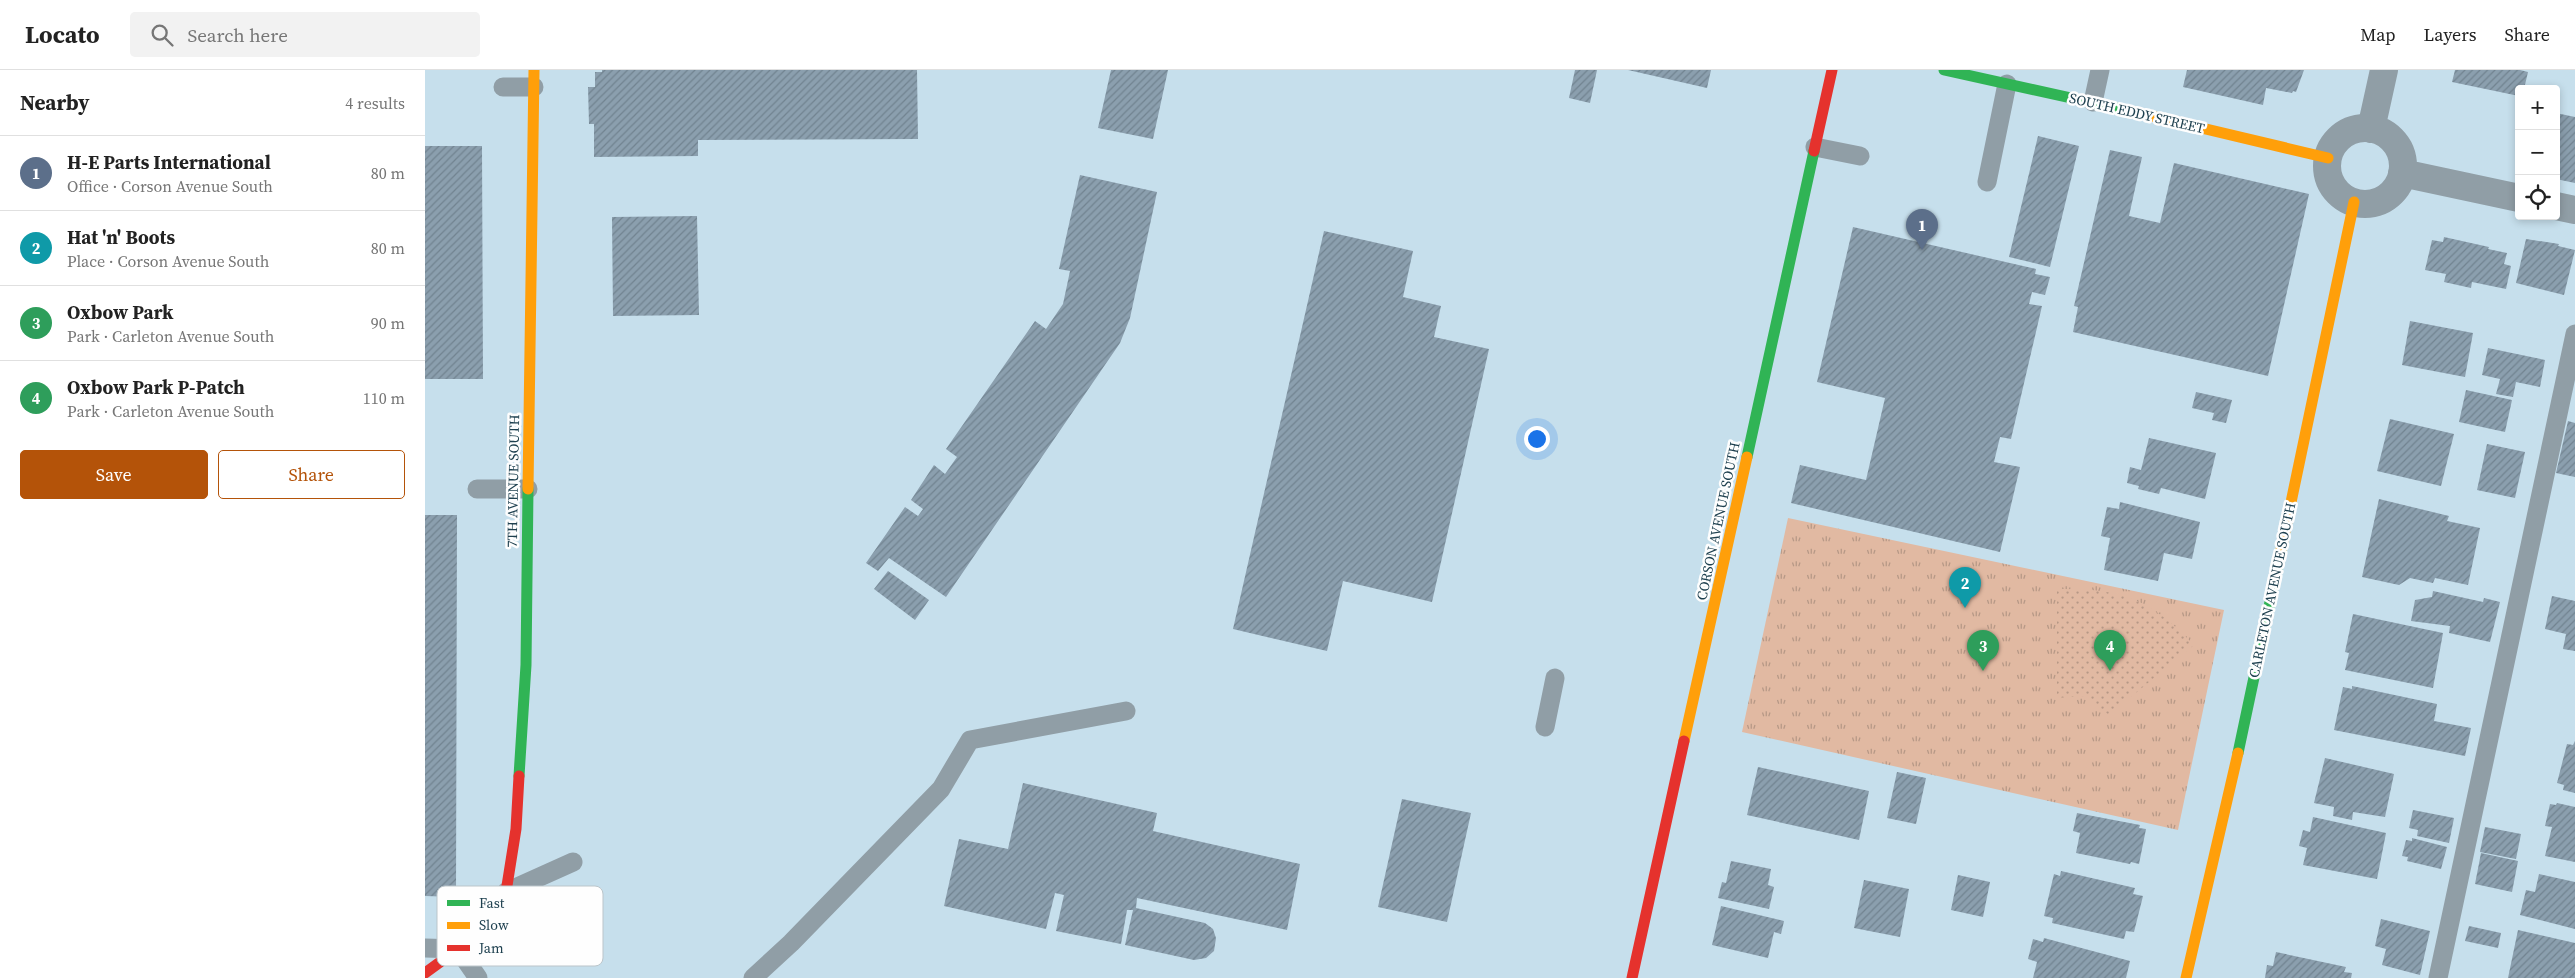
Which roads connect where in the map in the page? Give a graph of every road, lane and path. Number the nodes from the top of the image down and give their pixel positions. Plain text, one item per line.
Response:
1 (1832, 70) edge
2 (1944, 70) edge
3 (2100, 70) edge
4 (2384, 70) edge
5 (534, 78) edge
6 (2007, 84) junction
7 (503, 87) dead end
8 (2093, 102) junction
9 (2371, 129) junction
10 (1815, 147) junction
11 (1860, 156) dead end
12 (2328, 158) junction
13 (2402, 173) junction
14 (1987, 182) dead end
15 (2515, 197) edge
16 (2354, 202) junction
17 (2560, 207) edge
18 (2575, 210) edge
19 (2575, 334) edge
20 (477, 489) dead end
21 (528, 489) junction
22 (1555, 678) dead end
23 (1127, 711) dead end
24 (1545, 727) dead end
25 (573, 862) dead end
26 (507, 886) edge
27 (519, 886) edge
28 (437, 964) edge
29 (470, 966) edge
30 (425, 973) edge
31 (478, 978) edge
32 (753, 978) edge
33 (1632, 978) edge
34 (2186, 978) edge
35 (2438, 978) edge

1 - 10 street, CORSON AVENUE SOUTH
2 - 6 street, SOUTH EDDY STREET
3 - 8 lane
4 - 9 street
5 - 7 lane
5 - 21 street, 7TH AVENUE SOUTH
6 - 8 street, SOUTH EDDY STREET
6 - 14 lane
8 - 12 street, SOUTH EDDY STREET
9 - 12 street
9 - 13 street
10 - 11 lane
10 - 33 street, CORSON AVENUE SOUTH
12 - 16 street
13 - 15 street
13 - 16 street
16 - 34 street, CARLETON AVENUE SOUTH
17 - 18 street
19 - 35 lane
20 - 21 lane
21 - 26 street, 7TH AVENUE SOUTH
22 - 24 lane
23 - 32 lane
25 - 27 lane
28 - 30 street
29 - 31 lane

